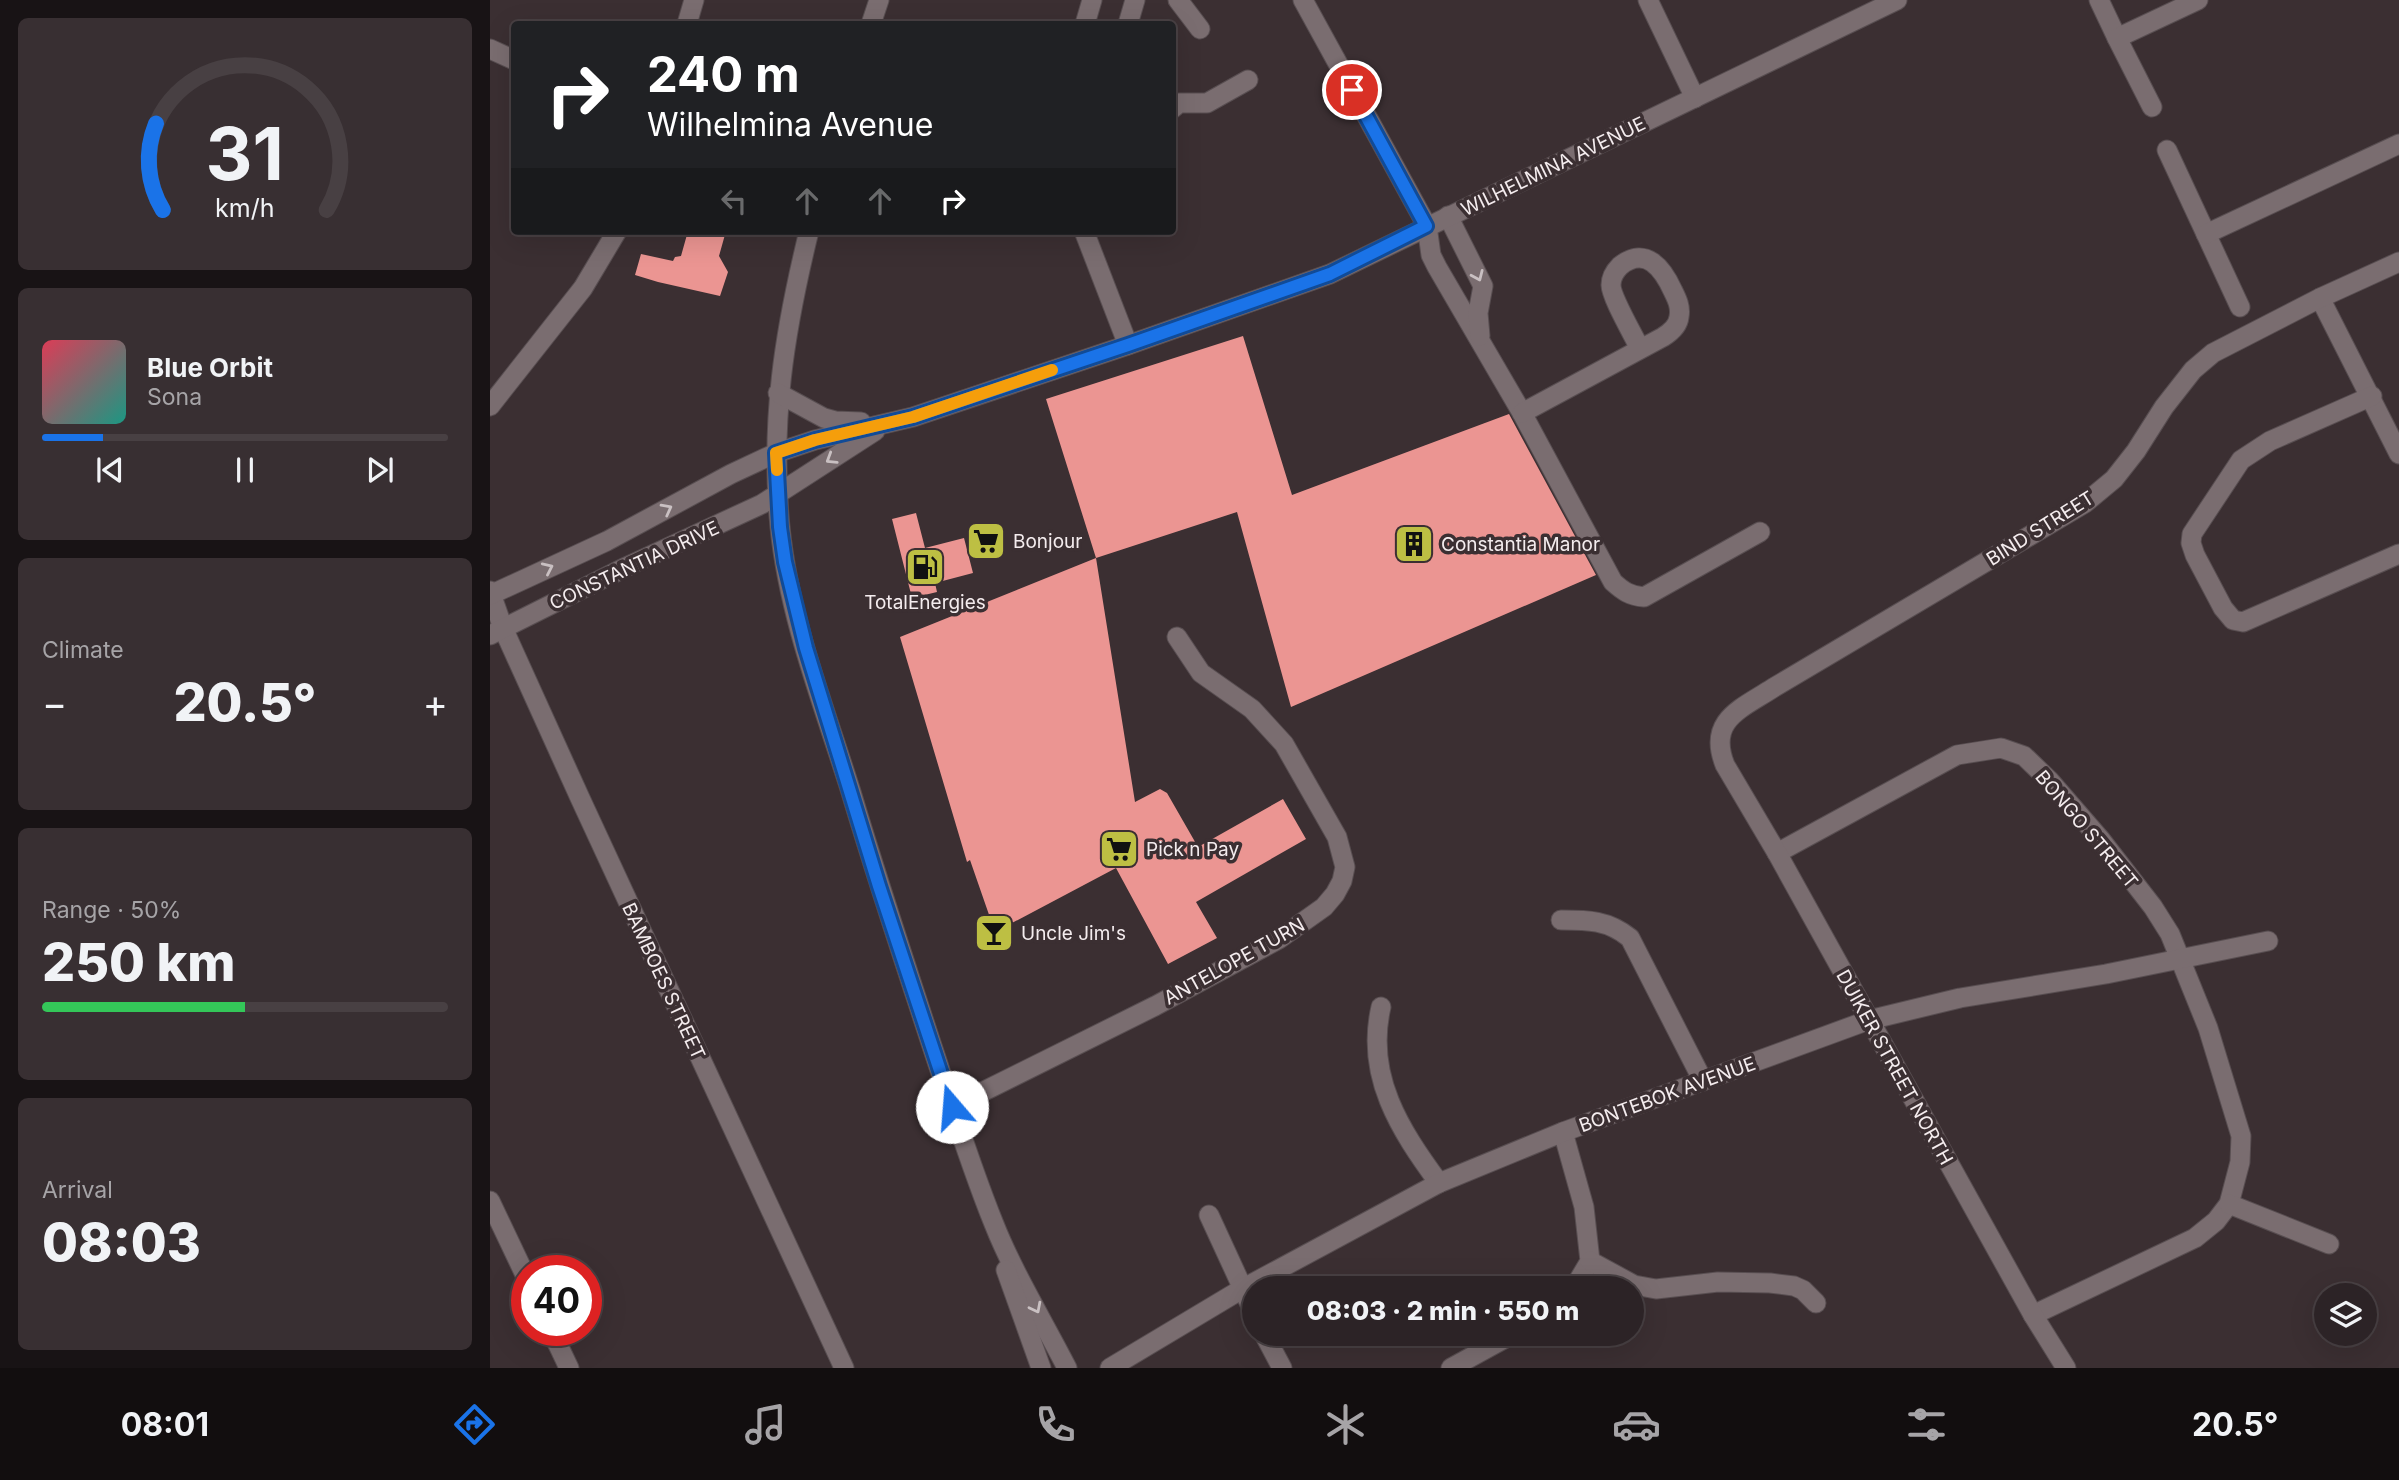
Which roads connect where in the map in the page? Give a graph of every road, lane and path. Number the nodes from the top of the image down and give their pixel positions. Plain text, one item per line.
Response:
1 (694, 0) edge
2 (879, 0) edge
3 (1092, 0) edge
4 (1135, 0) edge
5 (1178, 0) edge
6 (1303, 0) edge
7 (1648, 0) edge
8 (1897, 0) edge
9 (2099, 0) edge
10 (2198, 0) edge
11 (688, 21) edge
12 (872, 21) edge
13 (1086, 21) edge
14 (1129, 21) edge
15 (1200, 29) dead end
16 (2117, 38) junction
17 (490, 49) edge
18 (511, 59) edge
19 (1248, 80) dead end
20 (1695, 98) junction
21 (1176, 106) edge
22 (2152, 107) dead end
23 (2399, 144) edge
24 (2167, 150) dead end
25 (1448, 216) junction
26 (1426, 226) junction
27 (2206, 234) junction
28 (615, 235) edge
29 (809, 235) edge
30 (1086, 235) edge
31 (2399, 261) edge
32 (2320, 298) junction
33 (2240, 307) dead end
34 (1481, 340) junction
35 (1128, 345) junction
36 (1640, 349) junction
37 (778, 393) junction
38 (2372, 396) junction
39 (490, 406) edge
40 (1522, 413) junction
41 (891, 423) junction
42 (776, 453) junction
43 (2399, 454) edge
44 (778, 495) junction
45 (1760, 532) dead end
46 (2399, 554) edge
47 (490, 594) edge
48 (497, 632) edge
49 (1177, 637) dead end
50 (1725, 765) joint
51 (1777, 853) junction
52 (1561, 920) dead end
53 (2269, 941) dead end
54 (2179, 960) junction
55 (1381, 1007) dead end
56 (1869, 1020) junction
57 (1703, 1081) junction
58 (952, 1107) junction
59 (1563, 1132) junction
60 (1439, 1183) junction
61 (490, 1201) edge
62 (2230, 1204) junction
63 (1209, 1215) dead end
64 (994, 1225) junction
65 (2329, 1244) dead end
66 (516, 1255) edge
67 (1590, 1261) junction
68 (1266, 1276) edge
69 (1581, 1276) edge
70 (1242, 1289) joint
71 (1815, 1303) dead end
72 (2033, 1315) junction
73 (559, 1346) edge
74 (1270, 1346) edge
75 (1491, 1346) edge
76 (569, 1368) edge
77 (844, 1368) edge
78 (1041, 1368) edge
79 (1067, 1368) edge
80 (1110, 1368) edge
81 (1282, 1368) edge
82 (1451, 1368) edge
83 (2066, 1368) edge

1 - 11 street
2 - 12 street
3 - 13 street
4 - 14 street
5 - 15 street
6 - 26 street
7 - 20 street
8 - 20 street, WILHELMINA AVENUE
9 - 16 street
10 - 16 street
16 - 22 street
17 - 18 street
19 - 21 street
20 - 25 street, WILHELMINA AVENUE
23 - 27 street
24 - 27 street
25 - 26 street, WILHELMINA AVENUE
25 -> 34 street
26 - 34 street
26 - 35 street, WILHELMINA AVENUE
27 - 33 street
28 - 39 street
29 - 37 street
30 - 35 street
31 - 32 street, BIND STREET
32 - 38 street
32 - 50 street, BIND STREET
34 - 40 street
35 - 41 street, WILHELMINA AVENUE
36 - 36 street
36 - 40 street
37 - 41 street
37 - 42 street
38 - 43 street
38 - 46 street
40 - 45 street
41 - 42 street, WILHELMINA AVENUE
41 -> 44 street, WILHELMINA AVENUE
42 - 44 street
47 -> 42 street, CONSTANTIA DRIVE
44 - 48 street, CONSTANTIA DRIVE
44 - 58 street
47 - 48 street, BAMBOES STREET
48 - 77 street, BAMBOES STREET
49 - 58 street, ANTELOPE TURN
50 - 51 street, DUIKER STREET NORTH
51 - 54 street, BONGO STREET
51 - 56 street, DUIKER STREET NORTH
52 - 57 street
53 - 54 street, BONTEBOK AVENUE
54 - 56 street, BONTEBOK AVENUE
54 - 62 street, BONGO STREET
55 - 60 street
56 - 57 street, BONTEBOK AVENUE
56 - 72 street, DUIKER STREET NORTH
57 - 59 street, BONTEBOK AVENUE
58 - 64 street
59 - 60 street, BONTEBOK AVENUE
59 - 67 street
60 - 68 street, BONTEBOK AVENUE
61 - 66 street
62 - 65 street
62 - 72 street
63 - 70 street
64 - 78 street
64 -> 79 street
67 - 69 street
67 - 71 street
70 - 80 street, BONTEBOK AVENUE
72 - 83 street, DUIKER STREET NORTH
73 - 76 street
74 - 81 street
75 - 82 street

